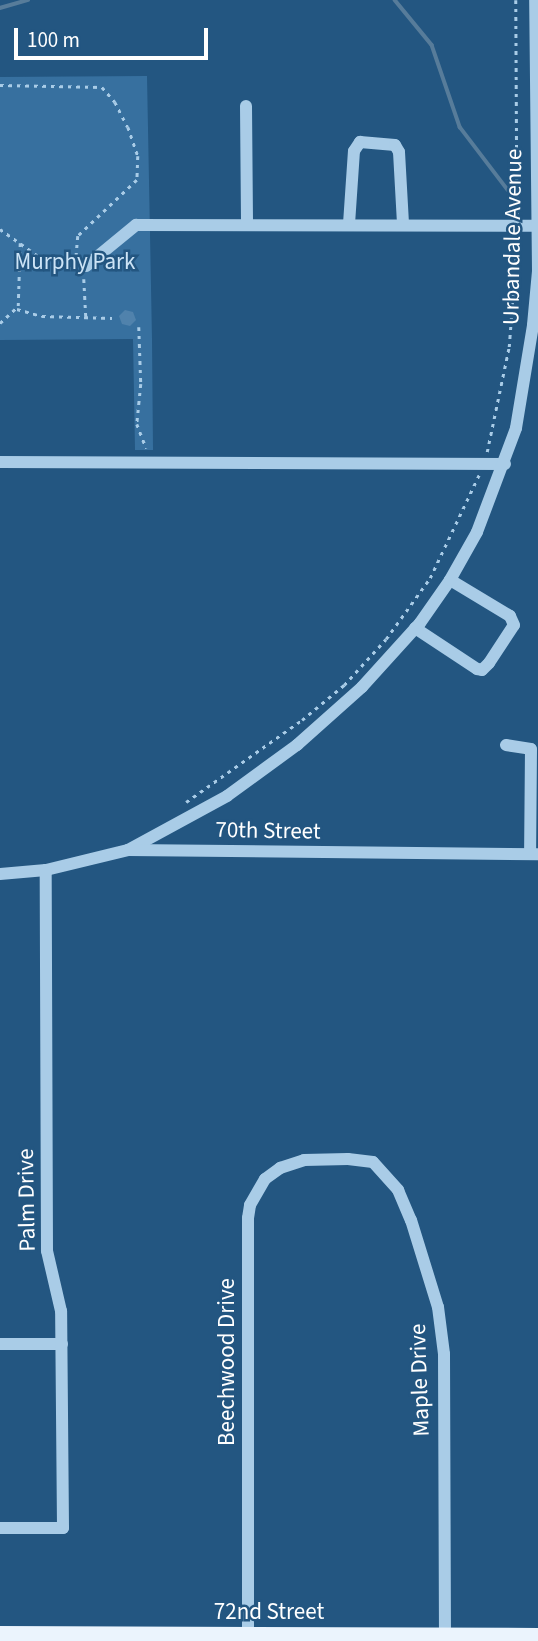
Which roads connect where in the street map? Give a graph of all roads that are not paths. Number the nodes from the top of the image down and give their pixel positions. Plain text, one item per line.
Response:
1 (535, 0) edge
2 (246, 106) dead end
3 (537, 137) edge
4 (349, 224) junction
5 (403, 224) junction
6 (247, 225) junction
7 (537, 226) edge
8 (85, 268) road end
9 (0, 462) edge
10 (505, 464) junction
11 (450, 580) junction
12 (415, 628) junction
13 (506, 746) dead end
14 (128, 850) junction
15 (534, 854) edge
16 (46, 870) junction
17 (0, 874) edge
18 (348, 1159) joint
19 (0, 1344) edge
20 (62, 1344) junction
21 (0, 1528) edge
22 (0, 1635) edge
23 (248, 1637) junction
24 (444, 1637) junction
25 (538, 1637) edge
26 (186, 1638) edge
27 (393, 1639) edge

1 - 3 street, Urbandale Avenue
2 - 6 street
3 - 7 street, Urbandale Avenue
4 - 5 street
4 - 5 street
4 - 6 street
5 - 7 street
6 - 8 street
7 - 10 street, Urbandale Avenue
9 - 10 street
10 - 11 street, Urbandale Avenue
11 - 12 street, Urbandale Avenue
11 - 12 street
12 - 14 street, Urbandale Avenue
13 - 15 street
14 - 15 street, 70th Street
14 - 16 street, 70th Street
16 - 17 street, 70th Street
16 - 20 street, Palm Drive
18 - 23 street, Beechwood Drive
18 - 24 street, Maple Drive
19 - 20 street
20 - 21 street, Palm Drive
22 - 26 main road, 72nd Street
23 - 26 main road, 72nd Street
23 - 27 main road, 72nd Street
24 - 25 main road, 72nd Street
24 - 27 main road, 72nd Street

